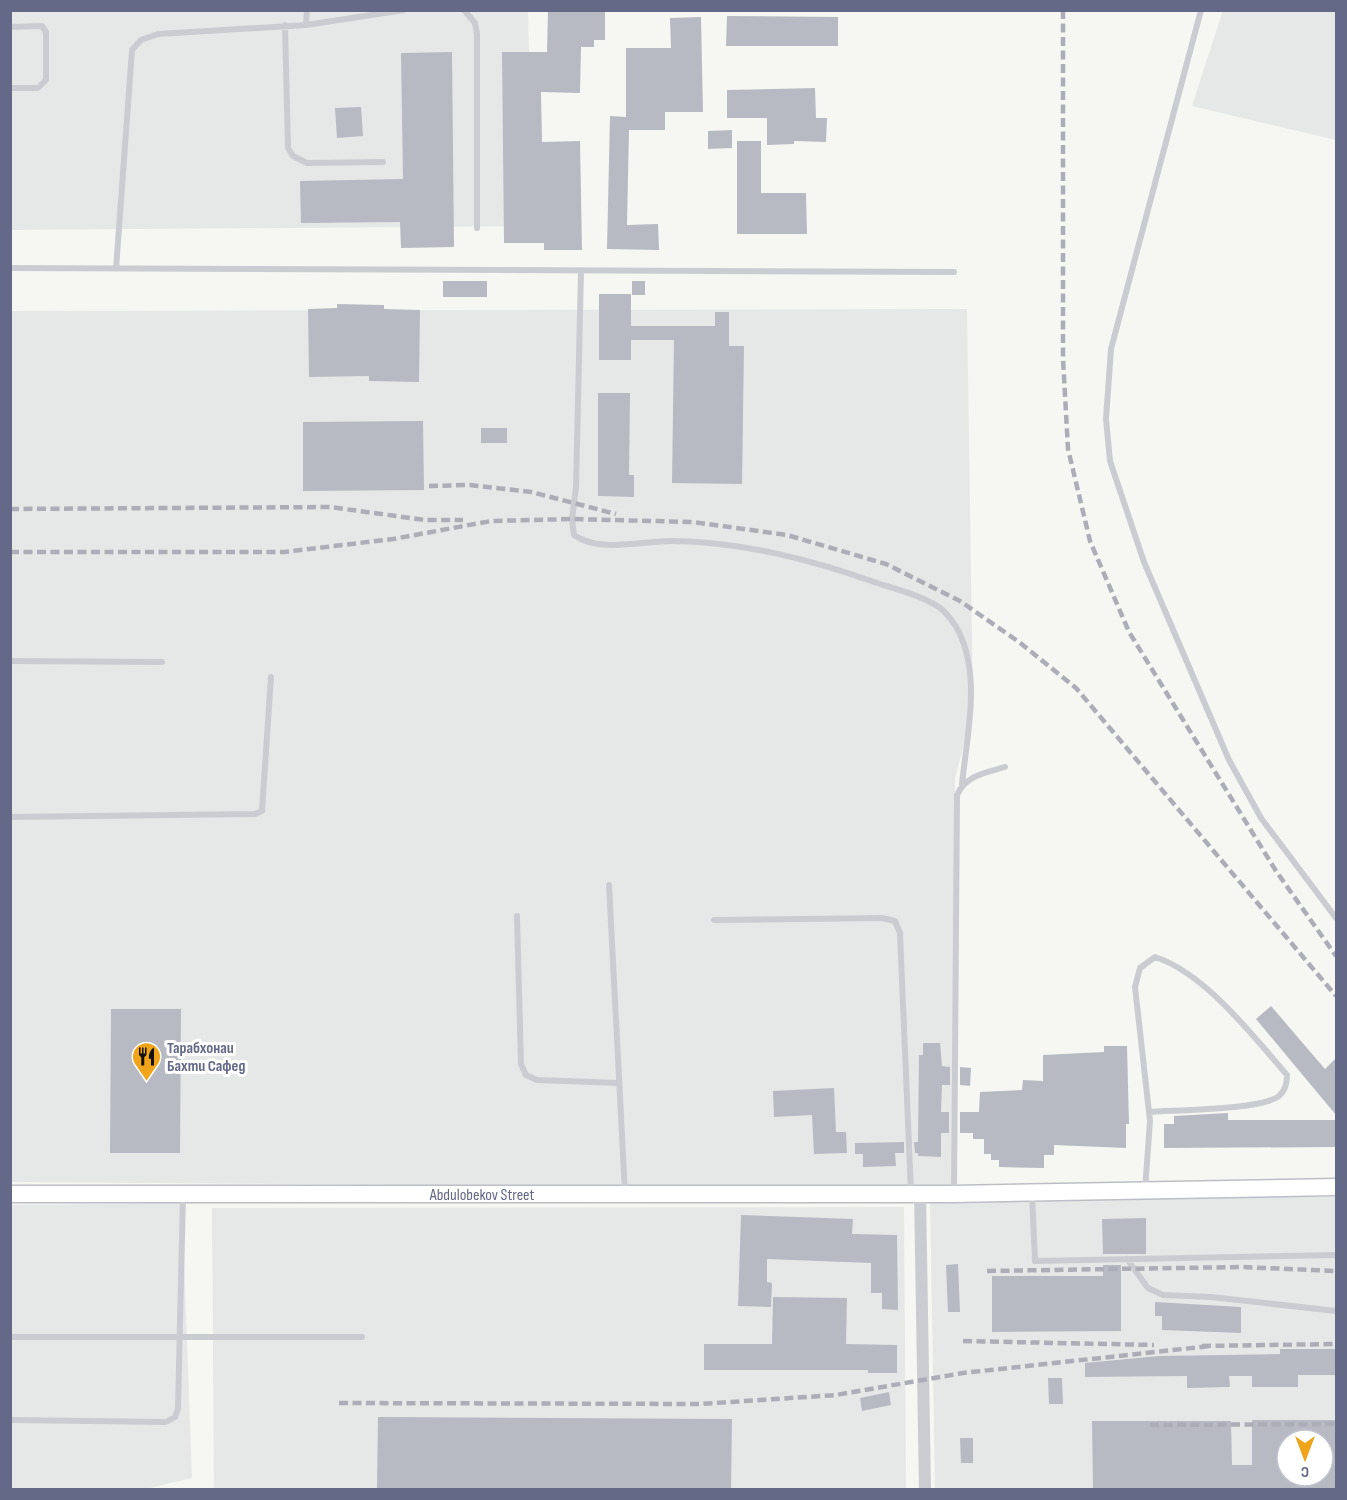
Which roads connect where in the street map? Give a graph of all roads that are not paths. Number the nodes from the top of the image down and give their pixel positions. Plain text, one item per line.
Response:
1 (307, 10) edge
2 (404, 10) edge
3 (464, 10) edge
4 (1201, 10) edge
5 (285, 25) junction
6 (306, 25) junction
7 (10, 27) edge
8 (10, 88) edge
9 (383, 162) dead end
10 (477, 228) dead end
11 (10, 268) edge
12 (116, 269) junction
13 (581, 271) junction
14 (954, 273) dead end
15 (10, 661) edge
16 (162, 662) dead end
17 (271, 677) dead end
18 (1005, 767) dead end
19 (962, 784) junction
20 (10, 817) edge
21 (609, 885) dead end
22 (517, 916) dead end
23 (1336, 918) edge
24 (714, 920) dead end
25 (619, 1083) junction
26 (1149, 1112) junction
27 (1336, 1187) edge
28 (1144, 1191) junction
29 (1032, 1193) junction
30 (10, 1194) edge
31 (183, 1194) junction
32 (625, 1194) junction
33 (915, 1194) junction
34 (954, 1194) junction
35 (1336, 1255) edge
36 (1127, 1259) junction
37 (1336, 1311) edge
38 (179, 1336) junction
39 (10, 1337) edge
40 (362, 1337) dead end
41 (10, 1420) edge
42 (925, 1490) edge

1 - 6 lane
2 - 6 lane
3 - 10 lane
4 - 23 lane
5 - 6 lane
5 - 9 lane
5 - 12 lane
7 - 8 lane
11 - 12 lane
12 - 13 lane
13 - 14 lane
13 - 19 lane
15 - 16 lane
17 - 20 lane
18 - 19 lane
19 - 34 lane
21 - 25 lane
22 - 25 lane
24 - 33 lane
25 - 32 lane
26 - 26 lane
26 - 28 lane
27 - 28 street, Abdulobekov Street
28 - 29 street, Abdulobekov Street
29 - 34 street, Abdulobekov Street
29 - 36 lane
30 - 31 street, Abdulobekov Street
31 - 32 street, Abdulobekov Street
31 - 38 lane
32 - 33 street, Abdulobekov Street
33 - 34 street, Abdulobekov Street
33 - 42 street
35 - 36 lane
36 - 37 lane
38 - 39 lane
38 - 40 lane
38 - 41 lane

